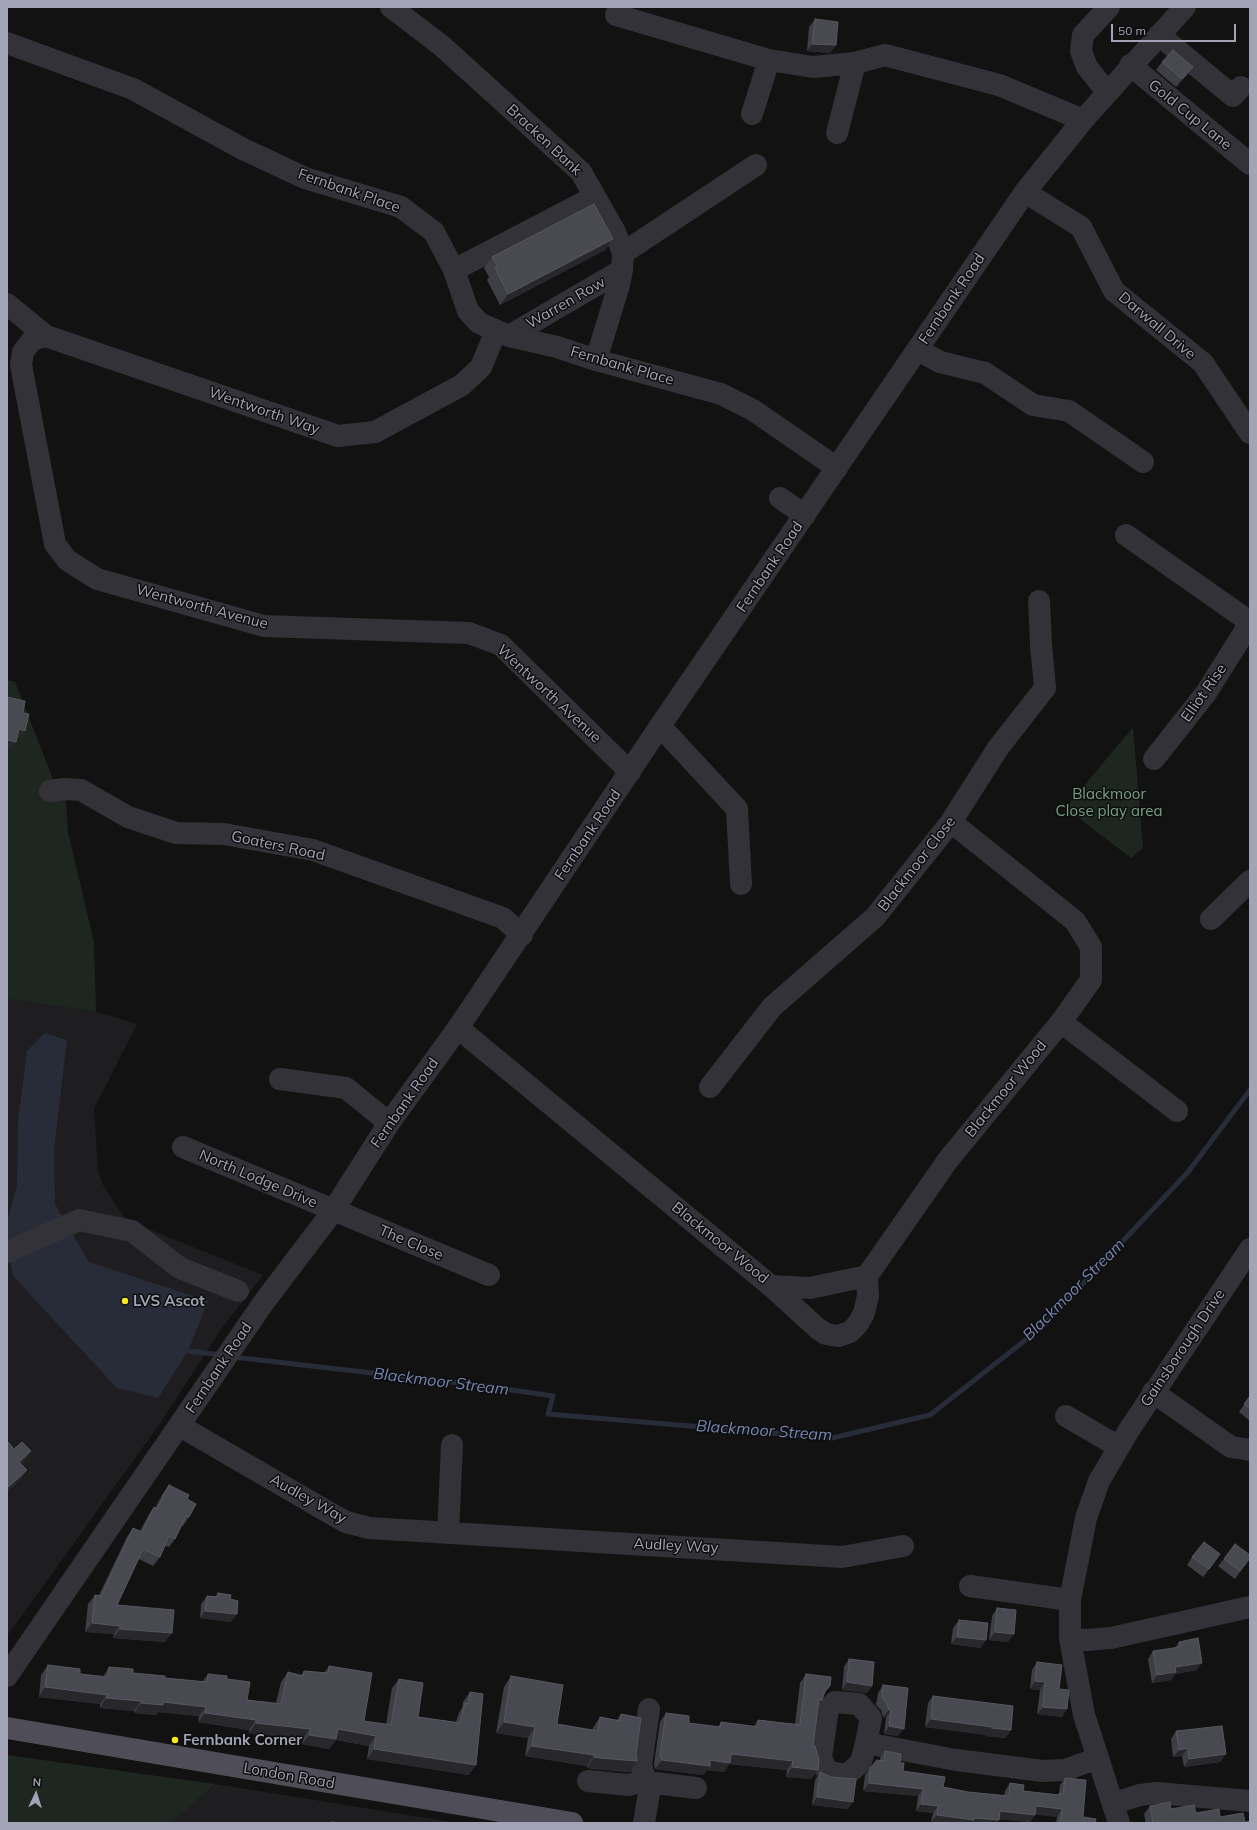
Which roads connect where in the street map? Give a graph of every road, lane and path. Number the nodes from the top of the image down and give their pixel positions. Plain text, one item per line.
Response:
1 (392, 7) edge
2 (1109, 7) edge
3 (1185, 7) edge
4 (616, 15) dead end
5 (1159, 34) junction
6 (7, 43) edge
7 (769, 60) junction
8 (855, 63) junction
9 (1130, 66) junction
10 (1241, 87) dead end
11 (1107, 92) junction
12 (752, 114) dead end
13 (1083, 120) junction
14 (837, 133) dead end
15 (1250, 164) edge
16 (756, 166) dead end
17 (1025, 192) junction
18 (594, 197) junction
19 (623, 261) junction
20 (454, 270) junction
21 (7, 304) edge
22 (502, 333) junction
23 (46, 336) junction
24 (918, 350) junction
25 (596, 360) junction
26 (1250, 433) edge
27 (1142, 462) dead end
28 (837, 468) junction
29 (780, 498) dead end
30 (805, 515) junction
31 (1126, 534) dead end
32 (1039, 601) dead end
33 (1250, 623) edge
34 (660, 726) junction
35 (1154, 759) dead end
36 (630, 772) junction
37 (50, 790) dead end
38 (951, 822) junction
39 (1250, 881) edge
40 (741, 884) dead end
41 (1211, 919) dead end
42 (522, 935) junction
43 (1061, 1022) junction
44 (458, 1028) junction
45 (280, 1079) dead end
46 (710, 1087) dead end
47 (1177, 1111) dead end
48 (389, 1123) junction
49 (183, 1147) dead end
50 (333, 1211) junction
51 (1250, 1249) edge
52 (7, 1252) edge
53 (489, 1275) dead end
54 (867, 1276) junction
55 (771, 1286) junction
56 (238, 1291) dead end
57 (1153, 1392) junction
58 (1066, 1416) dead end
59 (180, 1426) junction
60 (452, 1445) dead end
61 (1119, 1447) junction
62 (1250, 1450) edge
63 (448, 1533) junction
64 (903, 1546) dead end
65 (970, 1586) dead end
66 (1070, 1600) junction
67 (1250, 1607) edge
68 (1070, 1639) junction
69 (7, 1676) edge
70 (649, 1710) dead end
71 (7, 1728) edge
72 (866, 1742) dead end
73 (1098, 1758) junction
74 (588, 1781) dead end
75 (646, 1782) junction
76 (696, 1788) dead end
77 (1250, 1801) edge
78 (1116, 1813) edge
79 (499, 1817) edge
80 (572, 1823) edge
81 (644, 1823) edge

1 - 18 street, Bracken Bank
2 - 11 street
3 - 5 street, Fernbank Road
4 - 7 street
5 - 9 street, Fernbank Road
5 - 10 street
6 - 20 street, Fernbank Place
7 - 8 street
7 - 12 street
8 - 13 street
8 - 14 street
9 - 11 street, Fernbank Road
9 - 15 street, Gold Cup Lane
11 - 13 street, Fernbank Road
13 - 17 street, Fernbank Road
16 - 19 street, Warren Row
17 - 24 street, Fernbank Road
17 - 26 street, Darwall Drive
18 - 19 street, Bracken Bank
18 - 20 street
19 - 22 street, Warren Row
19 - 25 street
20 - 22 street, Fernbank Place
21 - 23 street, Wentworth Way
22 - 23 street, Wentworth Way
22 - 25 street, Fernbank Place
23 - 36 street, Wentworth Avenue
24 - 27 street
24 - 28 street, Fernbank Road
25 - 28 street, Fernbank Place
28 - 30 street, Fernbank Road
29 - 30 street
30 - 34 street, Fernbank Road
31 - 33 street, Elliot Rise
32 - 38 street, Blackmoor Close
33 - 35 street, Elliot Rise
34 - 36 street, Fernbank Road
34 - 40 street
36 - 42 street, Fernbank Road
37 - 42 street, Goaters Road
38 - 43 street, Blackmoor Wood
38 - 46 street, Blackmoor Close
39 - 41 street
42 - 44 street, Fernbank Road
43 - 47 street
43 - 54 street, Blackmoor Wood
44 - 48 street, Fernbank Road
44 - 55 street, Blackmoor Wood
45 - 48 street
48 - 50 street, Fernbank Road
49 - 50 street, North Lodge Drive
50 - 53 street, The Close
50 - 59 street, Fernbank Road
51 - 57 street, Gainsborough Drive
52 - 56 street
54 - 55 street, Blackmoor Wood
54 - 55 street
57 - 61 street, Gainsborough Drive
57 - 62 street
58 - 61 street
59 - 63 street, Audley Way
59 - 69 street, Fernbank Road
60 - 63 street
61 - 66 street, Gainsborough Drive
63 - 64 street, Audley Way
65 - 66 street
66 - 68 street, Gainsborough Drive
67 - 68 street
68 - 73 street, Gainsborough Drive
70 - 75 street
71 - 79 main road, London Road
72 - 73 street
73 - 78 street, Gainsborough Drive
74 - 75 street
75 - 76 street
75 - 81 street
77 - 78 street
79 - 80 main road, London Road

